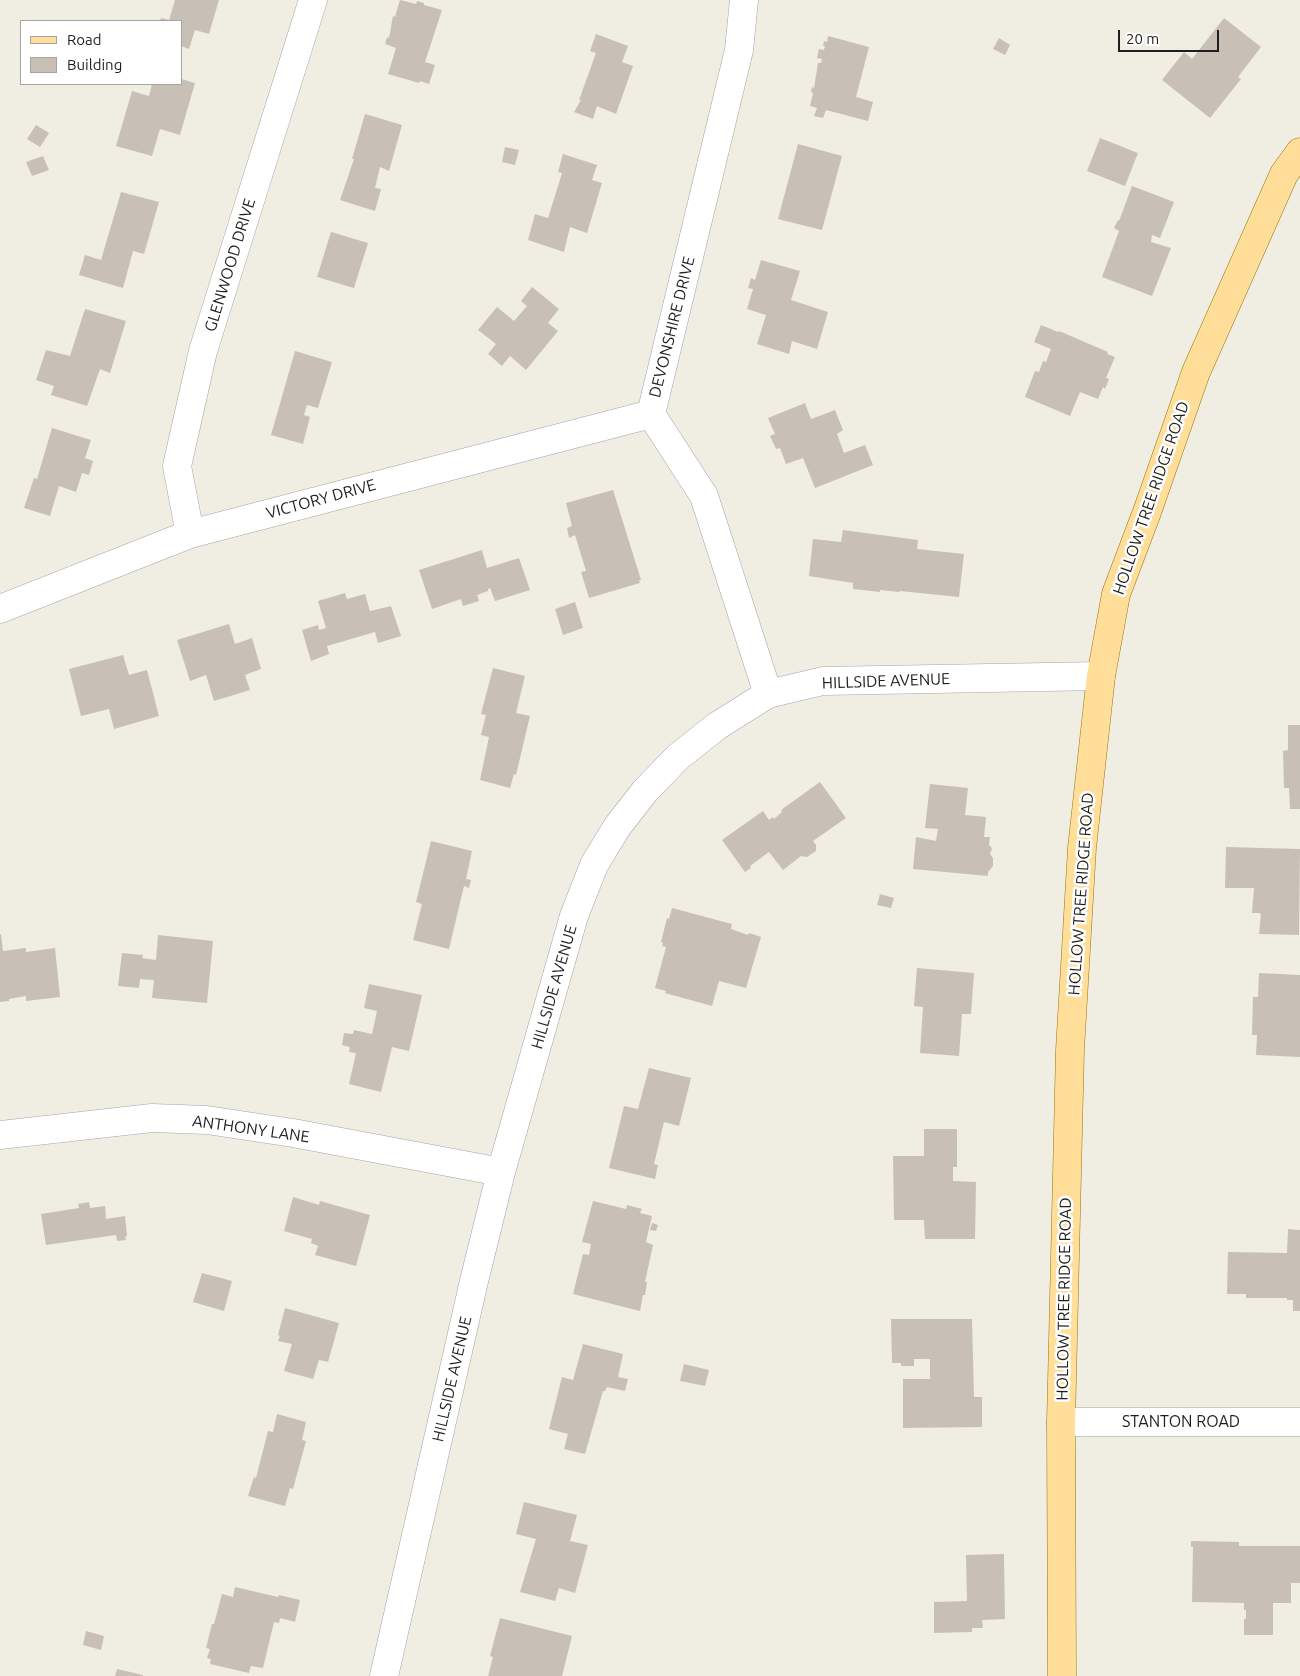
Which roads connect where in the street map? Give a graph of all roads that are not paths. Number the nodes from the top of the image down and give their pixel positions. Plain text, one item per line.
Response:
1 (313, 0) edge
2 (744, 0) edge
3 (1300, 152) edge
4 (651, 414) junction
5 (190, 534) junction
6 (0, 610) edge
7 (1100, 676) junction
8 (768, 694) junction
9 (0, 1136) edge
10 (501, 1172) junction
11 (1061, 1422) junction
12 (1300, 1422) edge
13 (384, 1676) edge
14 (1062, 1676) edge

1 - 5 street, GLENWOOD DRIVE
2 - 4 street, DEVONSHIRE DRIVE
3 - 7 main road, HOLLOW TREE RIDGE ROAD
4 - 5 street, VICTORY DRIVE
4 - 8 street, DEVONSHIRE DRIVE
5 - 6 street, VICTORY DRIVE
7 - 8 street, HILLSIDE AVENUE
7 - 11 main road, HOLLOW TREE RIDGE ROAD
8 - 10 street, HILLSIDE AVENUE
9 - 10 street, ANTHONY LANE
10 - 13 street, HILLSIDE AVENUE
11 - 12 street, STANTON ROAD
11 - 14 main road, HOLLOW TREE RIDGE ROAD

